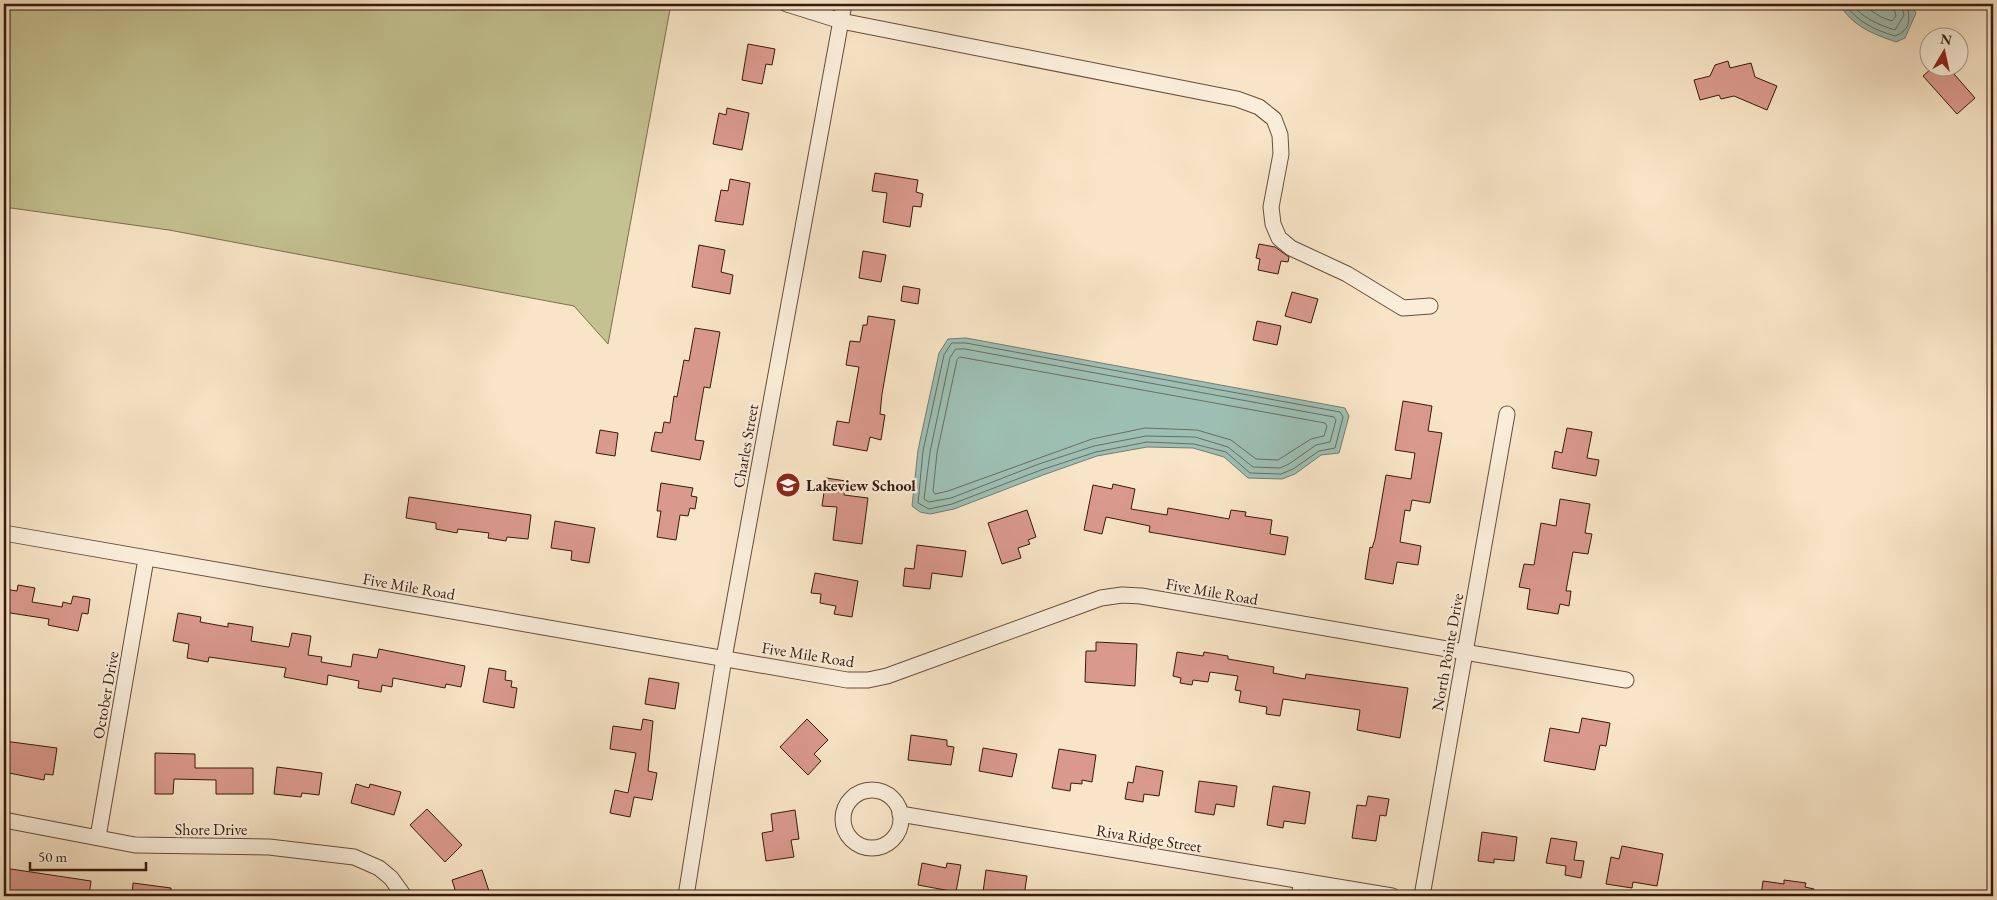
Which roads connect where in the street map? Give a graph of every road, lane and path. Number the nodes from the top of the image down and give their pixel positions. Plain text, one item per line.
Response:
1 (787, 4) edge
2 (844, 4) edge
3 (841, 21) junction
4 (1430, 306) dead end
5 (1507, 414) dead end
6 (4, 533) edge
7 (146, 559) junction
8 (1464, 652) junction
9 (724, 658) junction
10 (1626, 680) dead end
11 (900, 814) dead end
12 (4, 820) edge
13 (98, 837) junction
14 (1302, 880) junction
15 (404, 896) edge
16 (686, 896) edge
17 (1299, 896) edge
18 (1392, 896) edge
19 (1422, 896) edge

1 - 3 street
2 - 3 street, Charles Street
3 - 4 street
3 - 9 street, Charles Street
5 - 8 street, North Pointe Drive
6 - 7 street, Five Mile Road
7 - 9 street, Five Mile Road
7 - 13 street, October Drive
8 - 9 street, Five Mile Road
8 - 10 street, Five Mile Road
8 - 19 street, North Pointe Drive
9 - 16 street, Charles Street
11 - 14 street, Riva Ridge Street
12 - 13 street, Shore Drive
13 - 15 street, Shore Drive
14 - 17 street
14 - 18 street, Riva Ridge Street

